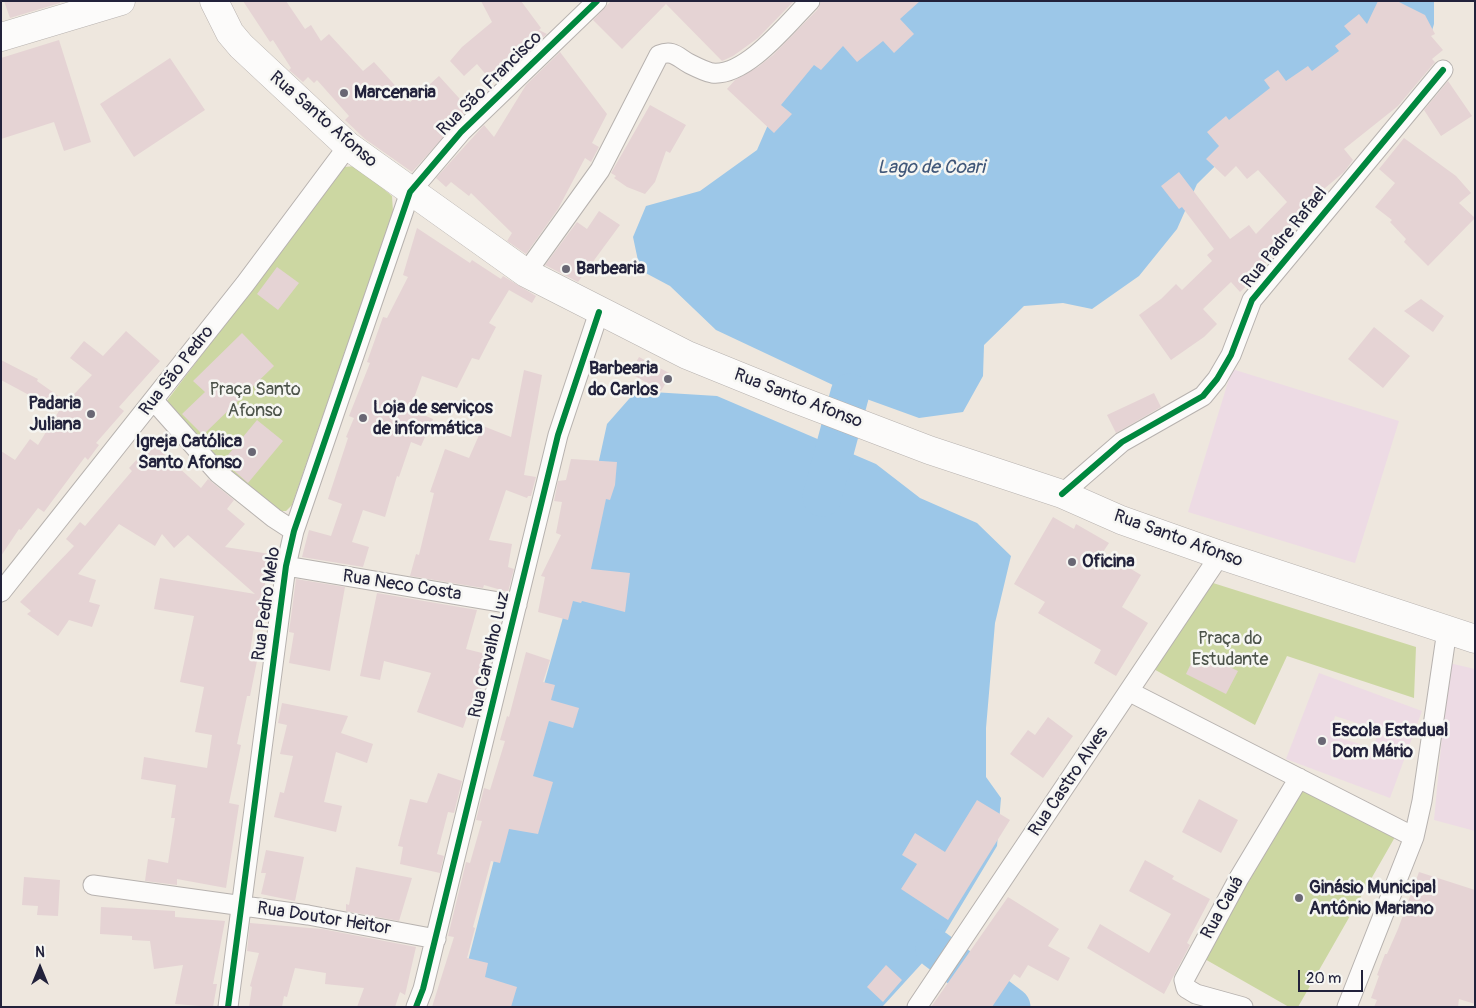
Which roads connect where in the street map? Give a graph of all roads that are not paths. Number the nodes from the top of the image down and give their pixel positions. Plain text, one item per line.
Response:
1 (121, 1) edge
2 (214, 1) edge
3 (597, 1) edge
4 (810, 1) edge
5 (1, 37) edge
6 (1443, 70) dead end
7 (348, 146) junction
8 (410, 192) junction
9 (526, 274) junction
10 (599, 312) junction
11 (154, 400) junction
12 (1062, 494) junction
13 (294, 530) junction
14 (1220, 555) junction
15 (286, 566) junction
16 (1, 592) edge
17 (517, 605) junction
18 (1447, 630) junction
19 (1475, 639) edge
20 (1130, 692) junction
21 (1299, 778) junction
22 (1414, 837) junction
23 (93, 885) dead end
24 (242, 906) junction
25 (436, 939) junction
26 (228, 1007) edge
27 (416, 1007) edge
28 (917, 1007) edge
29 (1243, 1007) edge
30 (1347, 1007) edge

1 - 5 main road
2 - 7 main road, Rua Santo Afonso
3 - 8 street, Rua São Francisco
4 - 9 street
6 - 12 street, Rua Padre Rafael
7 - 8 main road, Rua Santo Afonso
7 - 11 street, Rua São Pedro
8 - 9 main road, Rua Santo Afonso
8 - 13 street, Rua Pedro Melo
9 - 10 main road, Rua Santo Afonso
10 - 12 main road, Rua Santo Afonso
10 - 17 street, Rua Carvalho Luz
11 - 13 street
11 - 16 street, Rua São Pedro
12 - 14 main road, Rua Santo Afonso
13 - 15 street, Rua Pedro Melo
14 - 18 main road, Rua Santo Afonso
14 - 20 street, Rua Castro Alves
15 - 17 street, Rua Neco Costa
15 - 24 street, Rua Pedro Melo
17 - 25 street, Rua Carvalho Luz
18 - 19 main road, Rua Santo Afonso
18 - 22 street
20 - 21 street
20 - 28 street, Rua Castro Alves
21 - 22 street
21 - 29 street, Rua Cauá
22 - 30 street
23 - 24 street, Rua Doutor Heitor
24 - 25 street, Rua Doutor Heitor
24 - 26 street, Rua Pedro Melo
25 - 27 street, Rua Carvalho Luz

